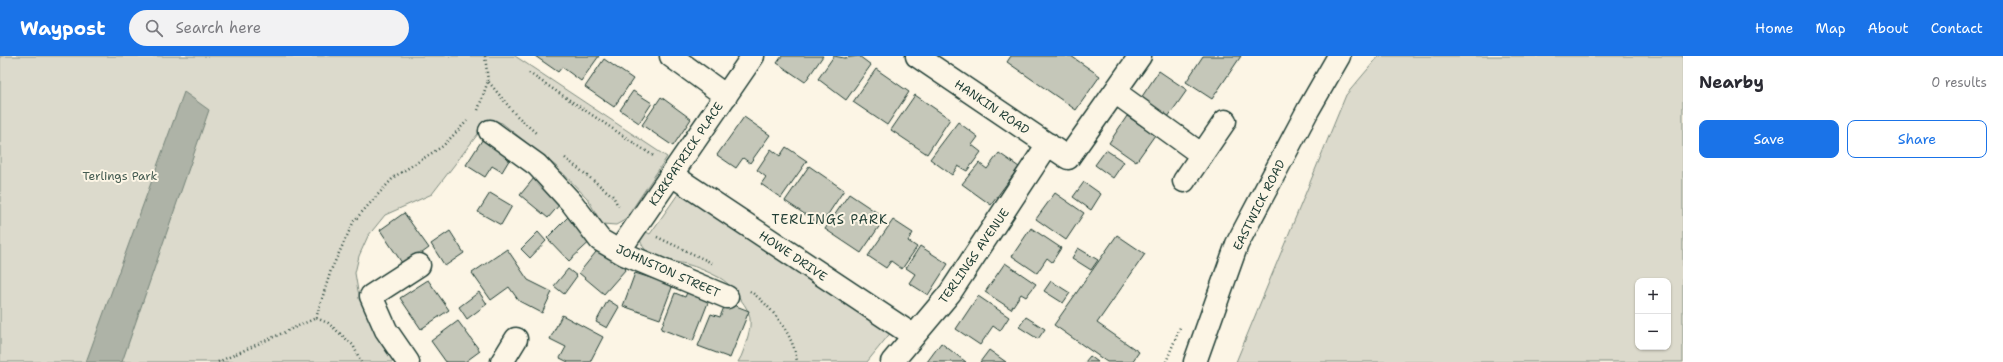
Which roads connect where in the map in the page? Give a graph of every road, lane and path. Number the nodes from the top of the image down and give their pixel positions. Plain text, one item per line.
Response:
1 (485, 56) edge
2 (671, 56) edge
3 (753, 56) edge
4 (917, 56) edge
5 (1140, 56) edge
6 (1339, 56) edge
7 (529, 73) dead end
8 (488, 81) junction
9 (1115, 92) junction
10 (726, 96) junction
11 (473, 115) dead end
12 (468, 120) dead end
13 (1225, 121) dead end
14 (490, 130) dead end
15 (542, 138) dead end
16 (1048, 144) junction
17 (1202, 155) junction
18 (564, 157) dead end
19 (673, 172) junction
20 (1184, 181) dead end
21 (638, 225) junction
22 (619, 251) junction
23 (712, 264) dead end
24 (419, 265) dead end
25 (749, 290) dead end
26 (727, 297) dead end
27 (316, 318) junction
28 (914, 336) junction
29 (516, 339) dead end
30 (218, 362) edge
31 (361, 362) edge
32 (408, 362) edge
33 (502, 362) edge
34 (797, 362) edge
35 (892, 362) edge
36 (1195, 362) edge

1 - 8 path
2 - 10 street
3 - 10 street, KIRKPATRICK PLACE
4 - 16 street, HANKIN ROAD
5 - 9 street
6 - 36 street, EASTWICK ROAD
7 - 19 path
8 - 11 path
8 - 15 path
9 - 16 street, HANKIN ROAD
9 - 17 street
10 - 19 street, KIRKPATRICK PLACE
12 - 27 path
13 - 17 street
14 - 22 street, JOHNSTON STREET
16 - 28 street, TERLINGS AVENUE
17 - 20 street
18 - 21 path
19 - 21 street, KIRKPATRICK PLACE
19 - 28 street, HOWE DRIVE
21 - 22 street, KIRKPATRICK PLACE
21 - 23 path
22 - 26 street, JOHNSTON STREET
24 - 32 street
25 - 34 path
27 - 30 path
27 - 31 path
28 - 35 street, TERLINGS AVENUE
29 - 33 street

